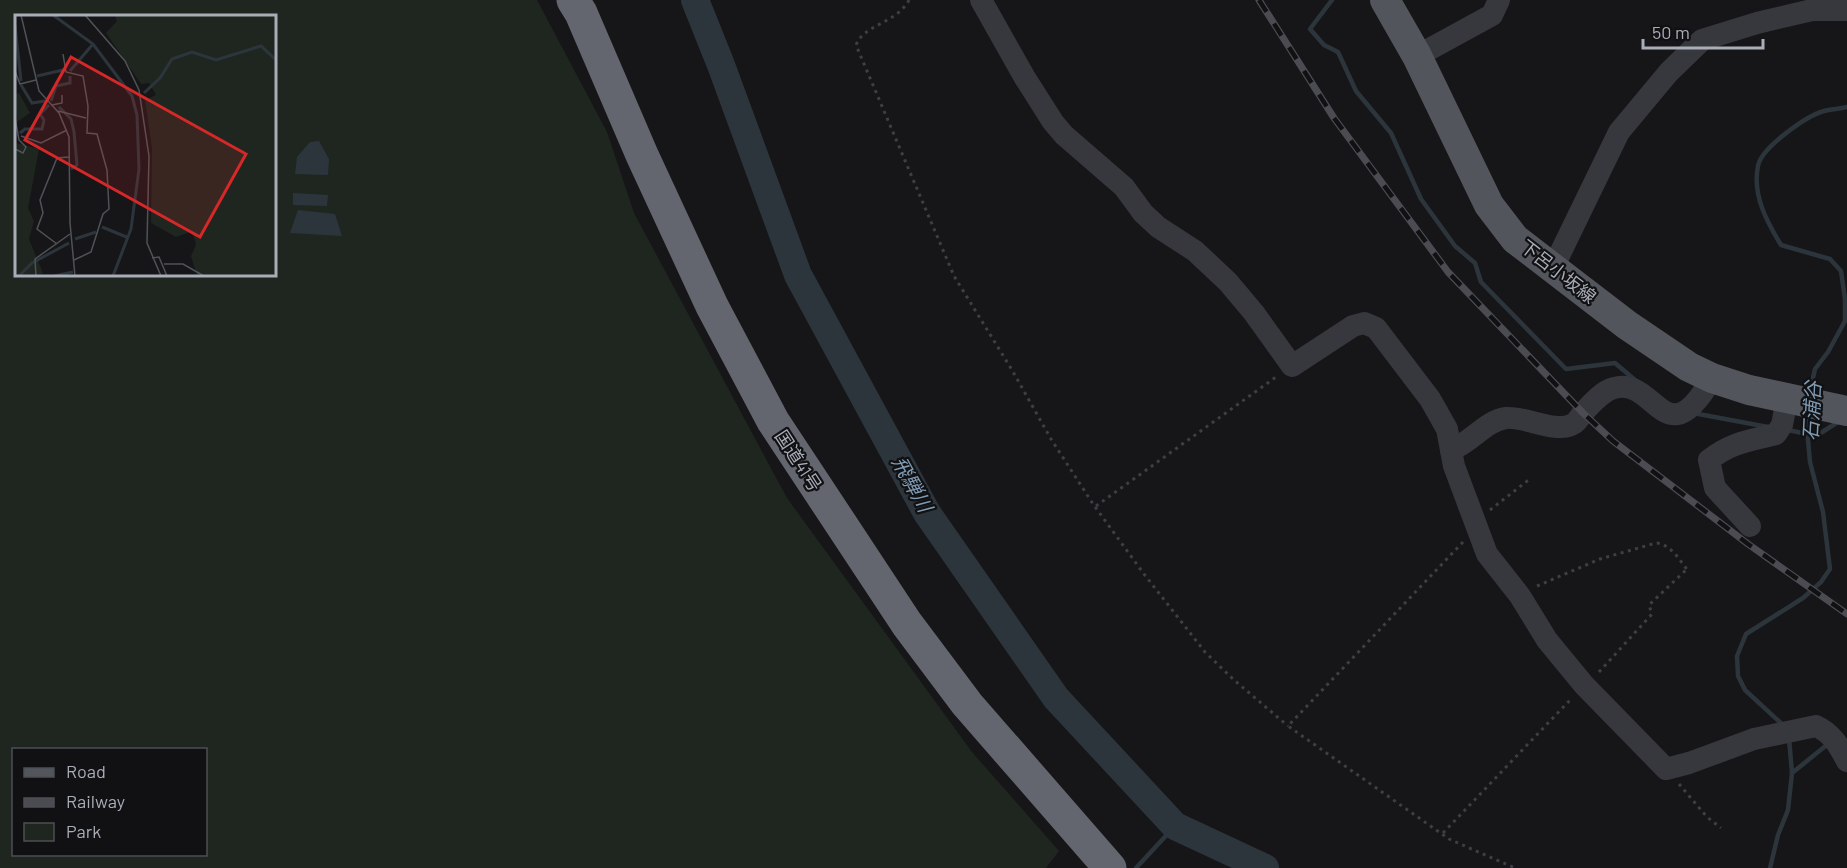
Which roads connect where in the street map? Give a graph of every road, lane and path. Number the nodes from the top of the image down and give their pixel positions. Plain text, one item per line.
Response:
1 (573, 0) edge
2 (909, 0) edge
3 (981, 0) edge
4 (1385, 0) edge
5 (1499, 0) edge
6 (1847, 10) edge
7 (1417, 56) junction
8 (1553, 268) junction
9 (1292, 366) junction
10 (1712, 378) junction
11 (1787, 399) junction
12 (1847, 411) edge
13 (1451, 450) junction
14 (1531, 478) dead end
15 (1095, 506) junction
16 (1475, 526) junction
17 (1750, 526) dead end
18 (1518, 593) junction
19 (1585, 686) junction
20 (1288, 726) junction
21 (1847, 761) edge
22 (1666, 769) junction
23 (1721, 828) dead end
24 (1443, 833) junction
25 (1110, 868) edge
26 (1515, 868) edge

1 - 25 highway, 国道41号
2 - 15 path
3 - 9 street
4 - 7 main road, 下呂小坂線
5 - 7 street
6 - 8 street
7 - 8 main road, 下呂小坂線
8 - 10 main road, 下呂小坂線
9 - 13 street
9 - 15 path
10 - 11 main road, 下呂小坂線
10 - 13 street
11 - 12 main road, 下呂小坂線
11 - 17 street
13 - 16 street
14 - 16 path
15 - 20 path
16 - 18 street
16 - 20 path
18 - 19 street
18 - 19 path
19 - 22 street
19 - 24 path
20 - 24 path
21 - 22 street
22 - 23 path
24 - 26 path

